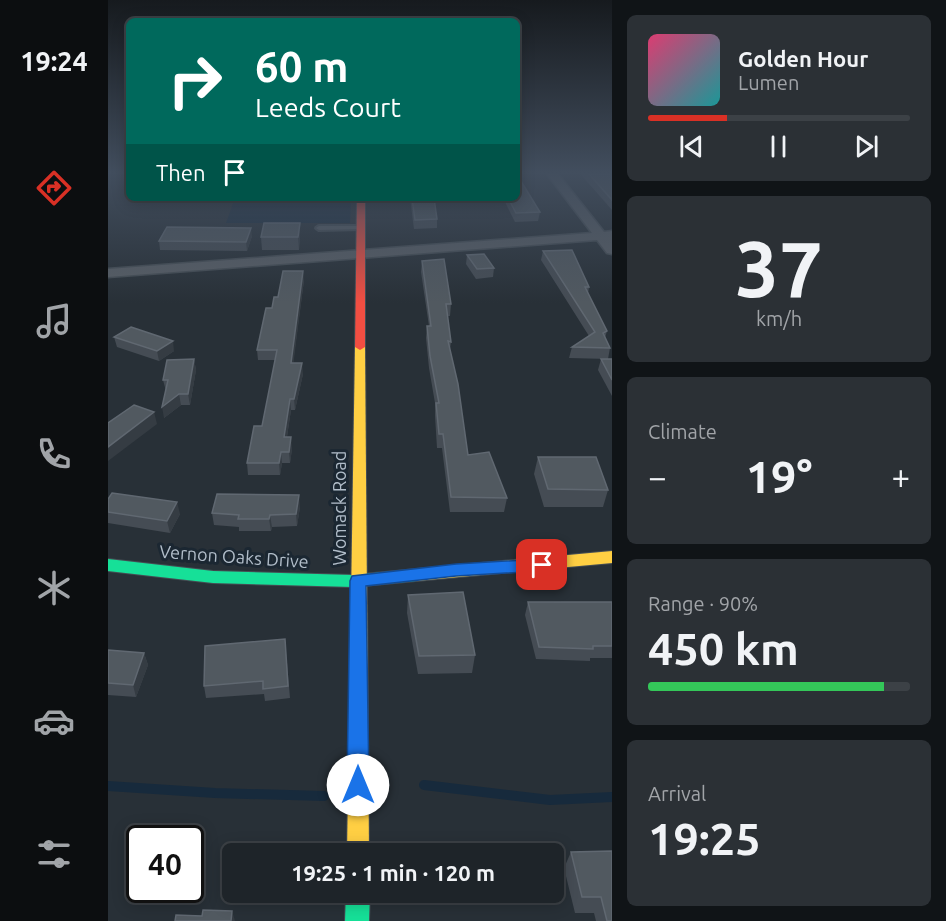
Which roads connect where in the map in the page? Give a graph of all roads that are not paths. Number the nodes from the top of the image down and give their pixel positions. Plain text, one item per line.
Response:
1 (360, 217) edge
2 (590, 217) edge
3 (319, 228) dead end
4 (360, 228) junction
5 (606, 235) edge
6 (612, 250) edge
7 (359, 252) junction
8 (108, 273) edge
9 (612, 557) edge
10 (108, 565) edge
11 (358, 581) junction
12 (358, 843) edge
13 (358, 903) edge
14 (357, 921) edge

1 - 4 street, Womack Road
2 - 5 street
3 - 4 lane
4 - 7 street, Womack Road
5 - 6 street
5 - 7 street
7 - 8 street
7 - 11 street, Womack Road
9 - 11 street, Vernon Oaks Drive
10 - 11 street, Vernon Oaks Drive
11 - 12 street, Womack Road
13 - 14 street

